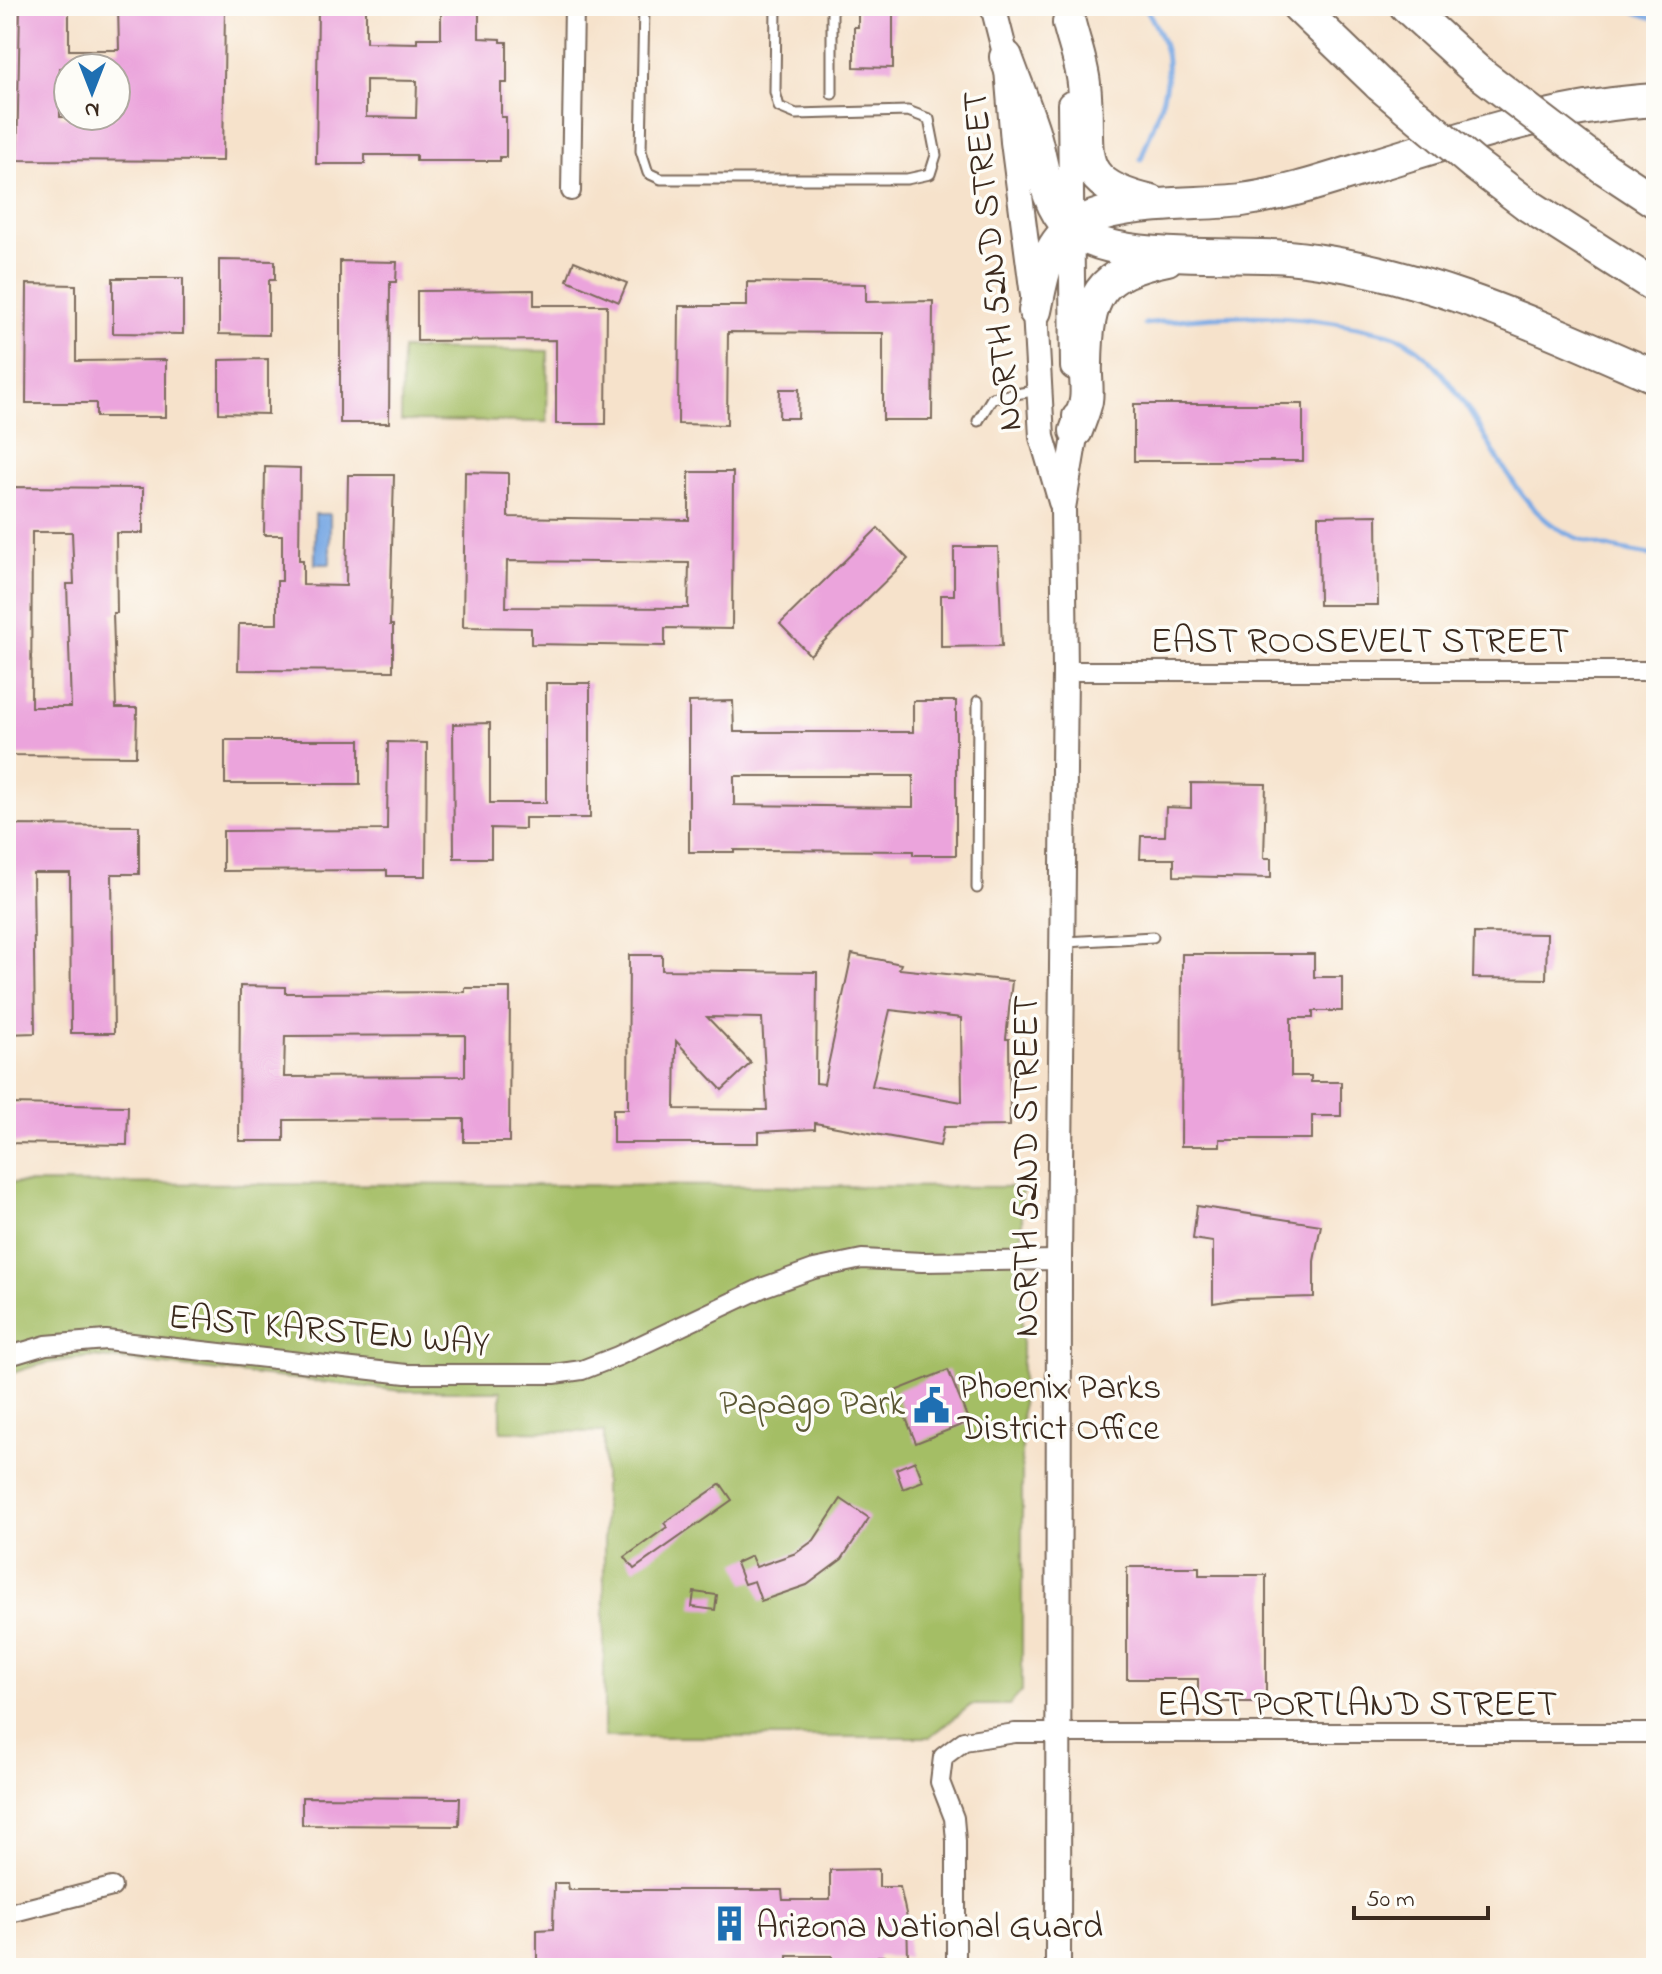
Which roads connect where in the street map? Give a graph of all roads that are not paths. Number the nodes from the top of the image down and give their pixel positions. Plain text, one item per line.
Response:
1 (574, 6) edge
2 (644, 6) edge
3 (776, 6) edge
4 (832, 6) edge
5 (993, 6) edge
6 (1298, 6) edge
7 (1406, 6) edge
8 (1069, 14) edge
9 (1006, 57) junction
10 (832, 94) dead end
11 (1656, 100) edge
12 (571, 191) dead end
13 (1656, 202) edge
14 (1171, 206) junction
15 (1071, 229) junction
16 (1182, 256) junction
17 (1656, 287) edge
18 (1035, 311) junction
19 (1656, 377) edge
20 (1039, 390) junction
21 (978, 421) dead end
22 (1076, 431) junction
23 (1063, 508) junction
24 (1065, 671) junction
25 (1656, 671) edge
26 (978, 701) dead end
27 (977, 888) dead end
28 (1153, 937) dead end
29 (1062, 942) junction
30 (1059, 1260) junction
31 (6, 1357) edge
32 (1656, 1733) edge
33 (1058, 1734) junction
34 (112, 1887) dead end
35 (6, 1914) edge
36 (956, 1968) edge
37 (1058, 1968) edge

1 - 12 street
2 - 3 lane
4 - 10 lane
5 - 9 main road, NORTH 52ND STREET
6 - 17 highway, bridge
7 - 13 highway, bridge
8 - 14 highway
8 - 15 main road, NORTH 52ND STREET
9 - 15 highway
9 - 18 main road, NORTH 52ND STREET
11 - 14 highway
14 - 15 highway
15 - 16 highway
15 - 18 highway
15 - 22 main road, NORTH 52ND STREET
16 - 19 highway
16 - 22 highway
18 - 20 main road, NORTH 52ND STREET
20 - 21 lane
20 - 23 main road, NORTH 52ND STREET
22 - 23 main road, NORTH 52ND STREET
23 - 24 main road, NORTH 52ND STREET
24 - 25 street, EAST ROOSEVELT STREET
24 - 29 main road, NORTH 52ND STREET
26 - 27 lane
28 - 29 lane
29 - 30 main road, NORTH 52ND STREET
30 - 31 street, EAST KARSTEN WAY
30 - 33 main road, NORTH 52ND STREET
32 - 33 street, EAST PORTLAND STREET
33 - 36 street, EAST PORTLAND STREET
33 - 37 main road, NORTH 52ND STREET
34 - 35 street

